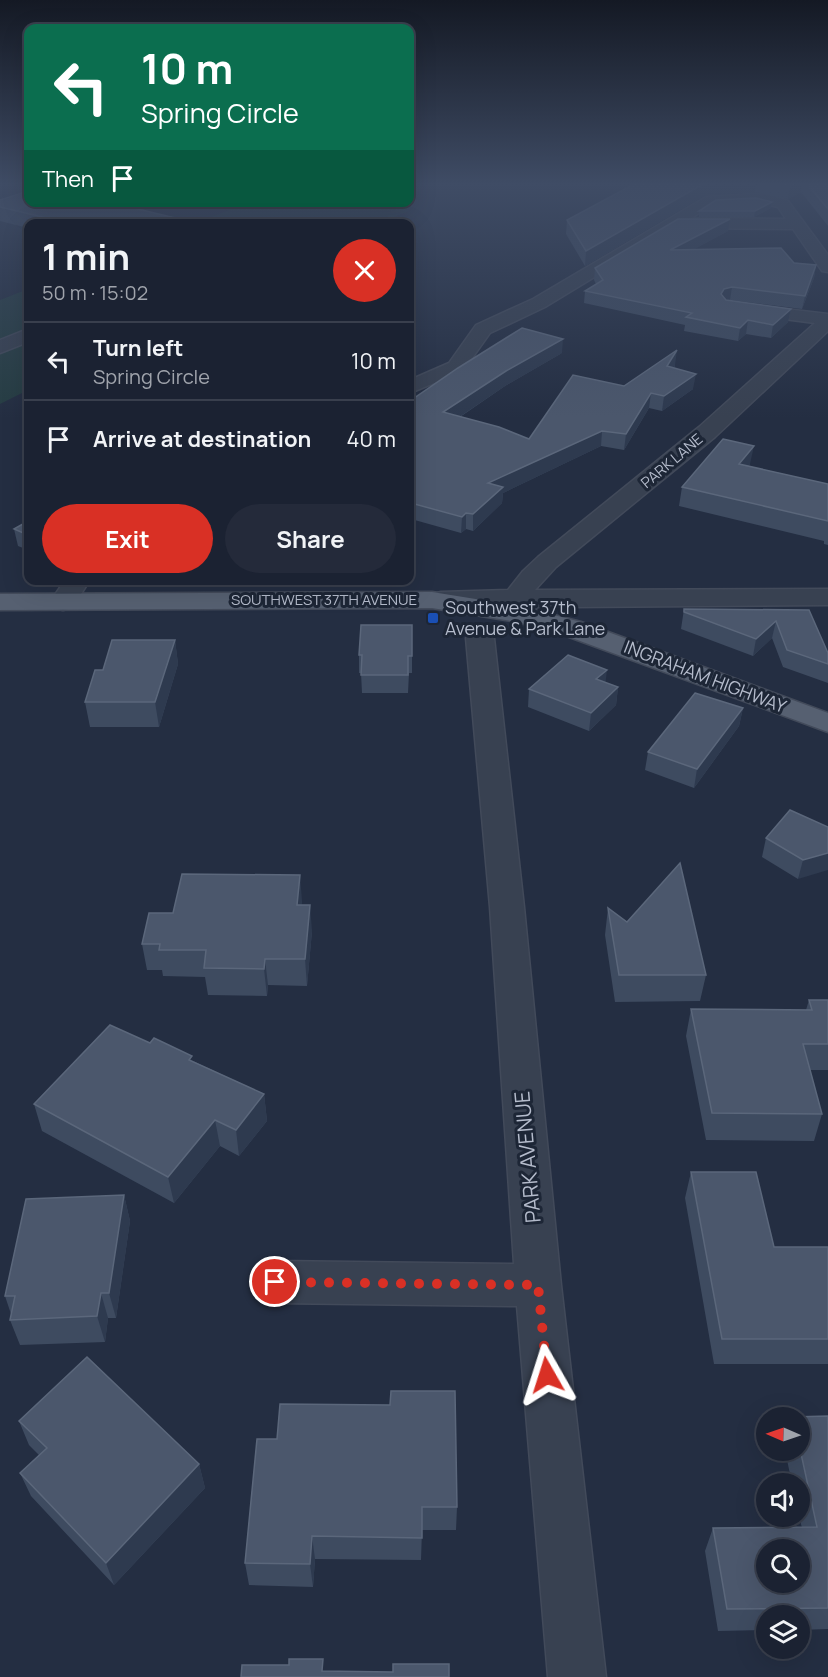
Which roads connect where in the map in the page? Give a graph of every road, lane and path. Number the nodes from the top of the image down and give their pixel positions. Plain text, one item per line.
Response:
1 (609, 261) edge
2 (730, 307) edge
3 (828, 320) edge
4 (24, 337) edge
5 (0, 347) edge
6 (414, 385) edge
7 (75, 585) edge
8 (828, 597) edge
9 (516, 598) junction
10 (441, 600) junction
11 (0, 602) edge
12 (63, 602) junction
13 (480, 638) dead end
14 (828, 723) edge
15 (275, 1282) dead end
16 (538, 1285) junction
17 (577, 1677) edge

1 - 6 street
2 - 3 street
3 - 9 street, PARK LANE
4 - 5 street
7 - 12 street
8 - 9 street, SOUTHWEST 37TH AVENUE
9 - 10 street, SOUTHWEST 37TH AVENUE
10 - 12 main road, SOUTHWEST 37TH AVENUE
10 - 14 main road, INGRAHAM HIGHWAY
11 - 12 main road, SOUTHWEST 37TH AVENUE
13 - 16 street, PARK AVENUE
15 - 16 street
16 - 17 street, PARK AVENUE

